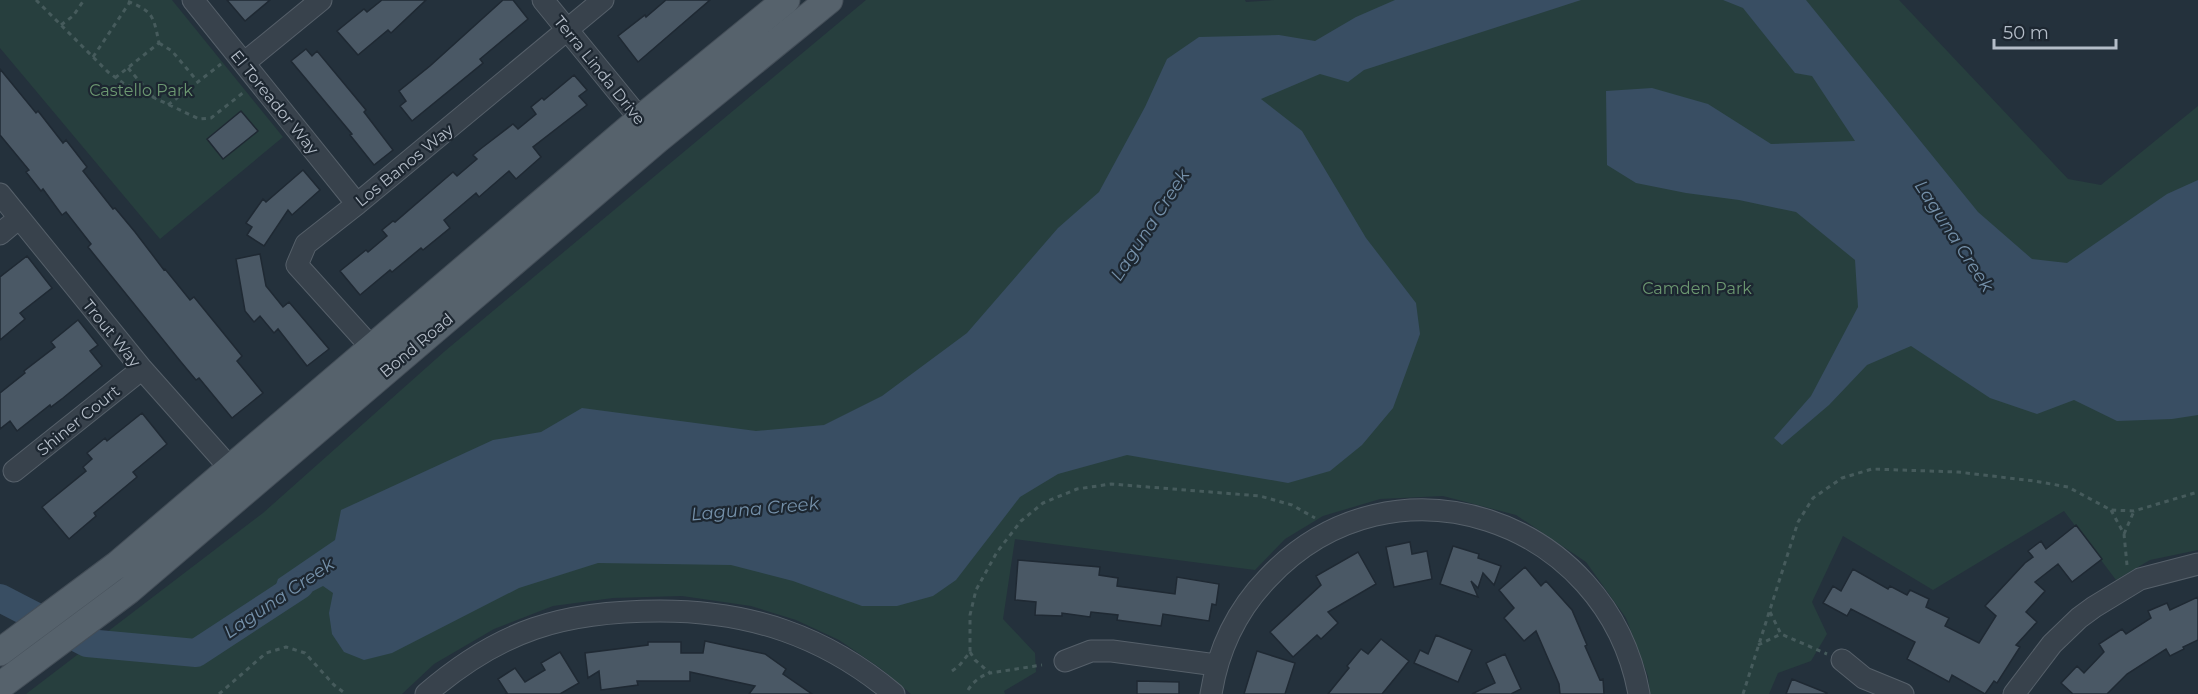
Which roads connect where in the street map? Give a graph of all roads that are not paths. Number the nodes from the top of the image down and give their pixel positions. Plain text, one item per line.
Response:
1 (193, 0) edge
2 (321, 0) edge
3 (543, 0) edge
4 (603, 0) edge
5 (786, 0) edge
6 (829, 0) edge
7 (568, 30) junction
8 (236, 61) junction
9 (639, 120) junction
10 (658, 139) junction
11 (0, 194) edge
12 (357, 204) junction
13 (19, 218) junction
14 (0, 234) edge
15 (371, 347) junction
16 (142, 369) junction
17 (230, 468) junction
18 (14, 471) dead end
19 (2198, 564) edge
20 (0, 652) edge
21 (1842, 660) road end
22 (1065, 661) dead end
23 (1216, 665) junction
24 (8, 681) edge
25 (426, 694) edge
26 (894, 694) edge
27 (1211, 694) edge
28 (1639, 694) edge
29 (1903, 694) edge
30 (2014, 694) edge

1 - 8 street, El Toreador Way
2 - 8 street
3 - 7 street, Terra Linda Drive
4 - 7 street, Los Banos Way
5 - 9 main road, Bond Road
6 - 10 main road, Bond Road
7 - 9 street, Terra Linda Drive
7 - 12 street, Los Banos Way
8 - 12 street, El Toreador Way
9 - 10 street, Terra Linda Drive
9 - 15 main road, Bond Road
10 - 24 main road, Bond Road
11 - 13 street, Trout Way
12 - 15 street, Los Banos Way
13 - 14 street
13 - 16 street, Trout Way
15 - 17 main road, Bond Road
16 - 17 street, Trout Way
16 - 18 street, Shiner Court
17 - 20 main road, Bond Road
19 - 30 street
21 - 29 street
22 - 23 street
23 - 27 street
23 - 28 street
25 - 26 street

